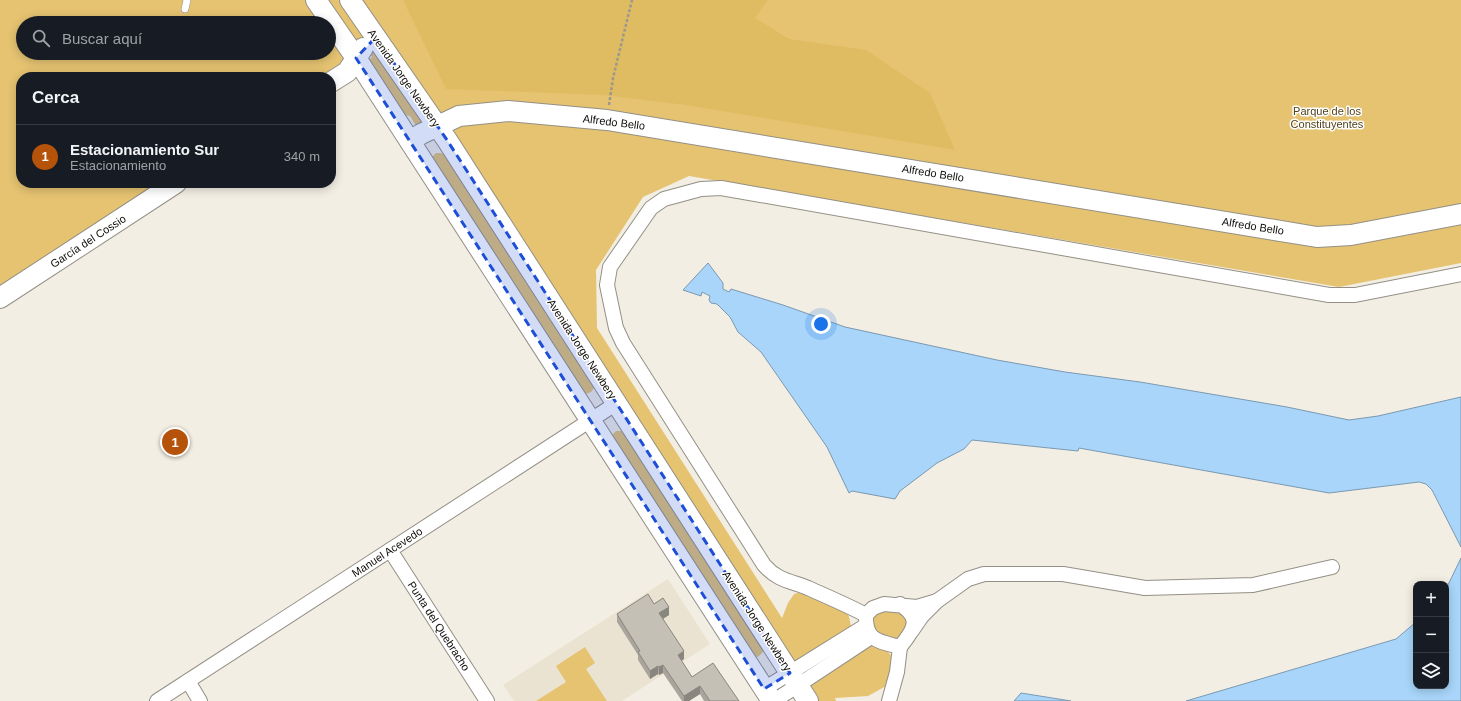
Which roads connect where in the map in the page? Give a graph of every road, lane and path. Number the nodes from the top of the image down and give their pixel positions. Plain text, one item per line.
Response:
1 (186, 0) edge
2 (316, 0) edge
3 (350, 0) edge
4 (632, 0) edge
5 (185, 9) dead end
6 (327, 16) edge
7 (336, 29) edge
8 (376, 37) junction
9 (356, 58) junction
10 (336, 79) edge
11 (607, 120) junction
12 (438, 126) junction
13 (410, 141) junction
14 (168, 188) edge
15 (1461, 214) edge
16 (1461, 274) edge
17 (0, 298) edge
18 (617, 403) junction
19 (590, 420) junction
20 (390, 550) junction
21 (1332, 567) dead end
22 (937, 601) junction
23 (900, 604) junction
24 (868, 626) junction
25 (911, 632) junction
26 (900, 647) junction
27 (188, 681) junction
28 (799, 686) edge
29 (770, 697) edge
30 (157, 701) edge
31 (200, 701) edge
32 (487, 701) edge
33 (889, 701) edge

1 - 5 lane
2 - 6 main road
3 - 8 main road, Avenida Jorge Newbery
4 - 11 path
7 - 9 main road
8 - 9 main road
8 - 12 main road, Avenida Jorge Newbery
9 - 10 main road
9 - 13 main road
11 - 12 main road, Alfredo Bello
11 - 15 main road, Alfredo Bello
12 - 13 main road, Alfredo Bello
12 - 18 main road, Avenida Jorge Newbery
13 - 19 main road
14 - 17 main road, García del Cossio
16 - 24 street
18 - 19 street, Manuel Acevedo
18 - 28 main road, Avenida Jorge Newbery
19 - 20 street, Manuel Acevedo
19 - 29 main road
20 - 27 street, Manuel Acevedo
20 - 32 street, Punta del Quebracho
21 - 22 street
22 - 23 street
22 - 25 street
23 - 24 street
23 - 25 street
24 - 26 street
24 - 28 street
25 - 26 street
26 - 33 street
27 - 30 street, Manuel Acevedo
27 - 31 street
28 - 29 street

